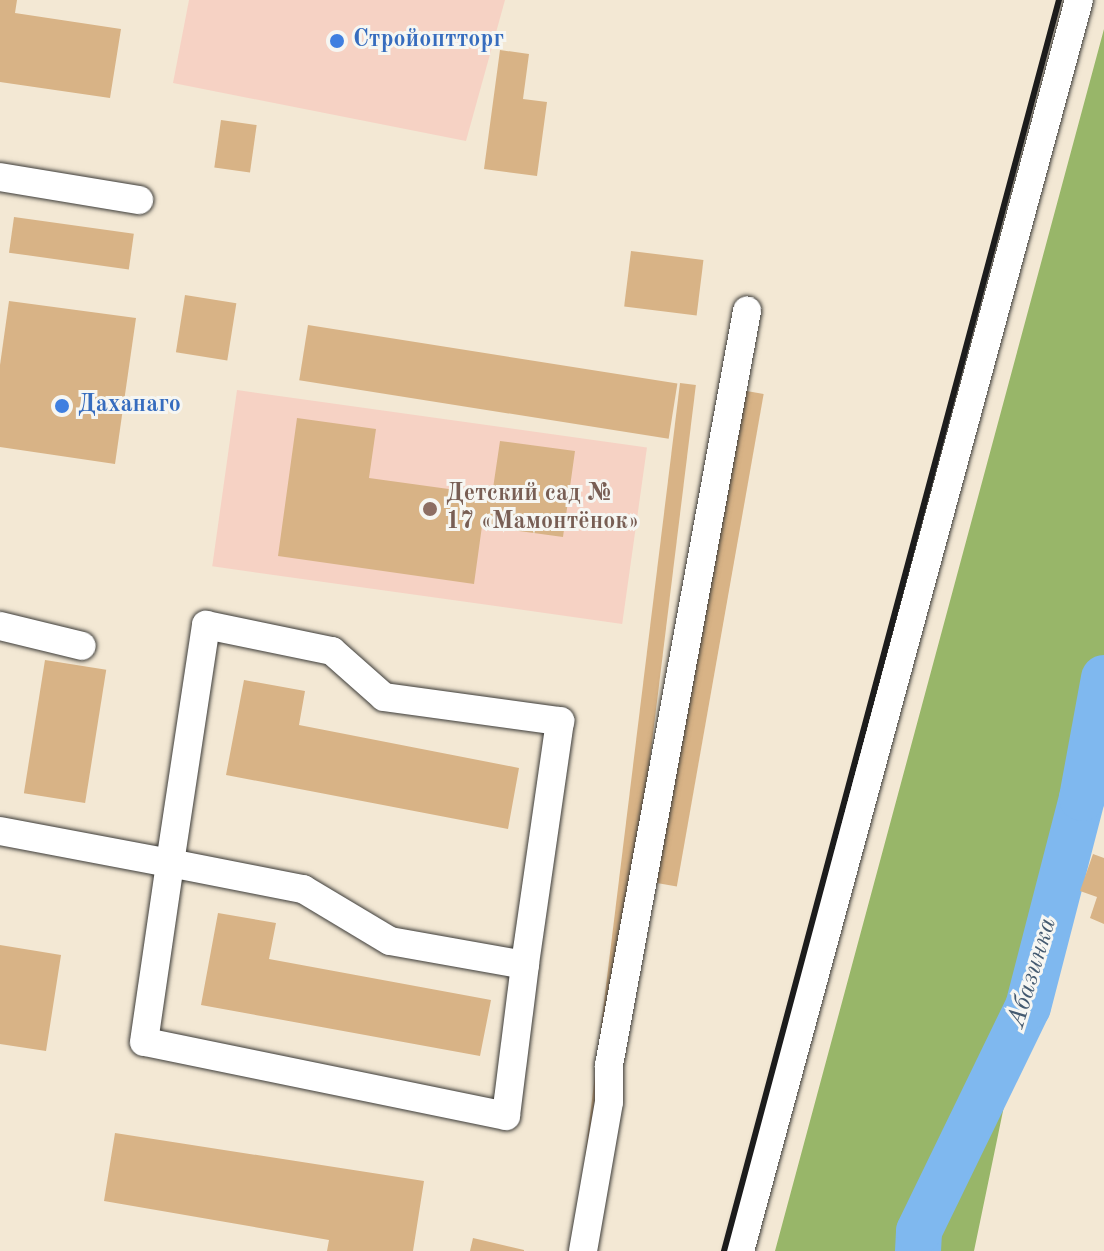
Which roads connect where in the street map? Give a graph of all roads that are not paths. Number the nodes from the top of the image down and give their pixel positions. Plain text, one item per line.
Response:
1 (1079, 0) edge
2 (0, 177) edge
3 (139, 200) dead end
4 (747, 311) dead end
5 (0, 626) edge
6 (82, 646) dead end
7 (0, 831) edge
8 (170, 863) junction
9 (525, 965) junction
10 (583, 1251) edge
11 (740, 1251) edge

1 - 11 street
2 - 3 street
4 - 10 street
5 - 6 street
7 - 8 street
8 - 9 street
8 - 9 street
8 - 9 street

